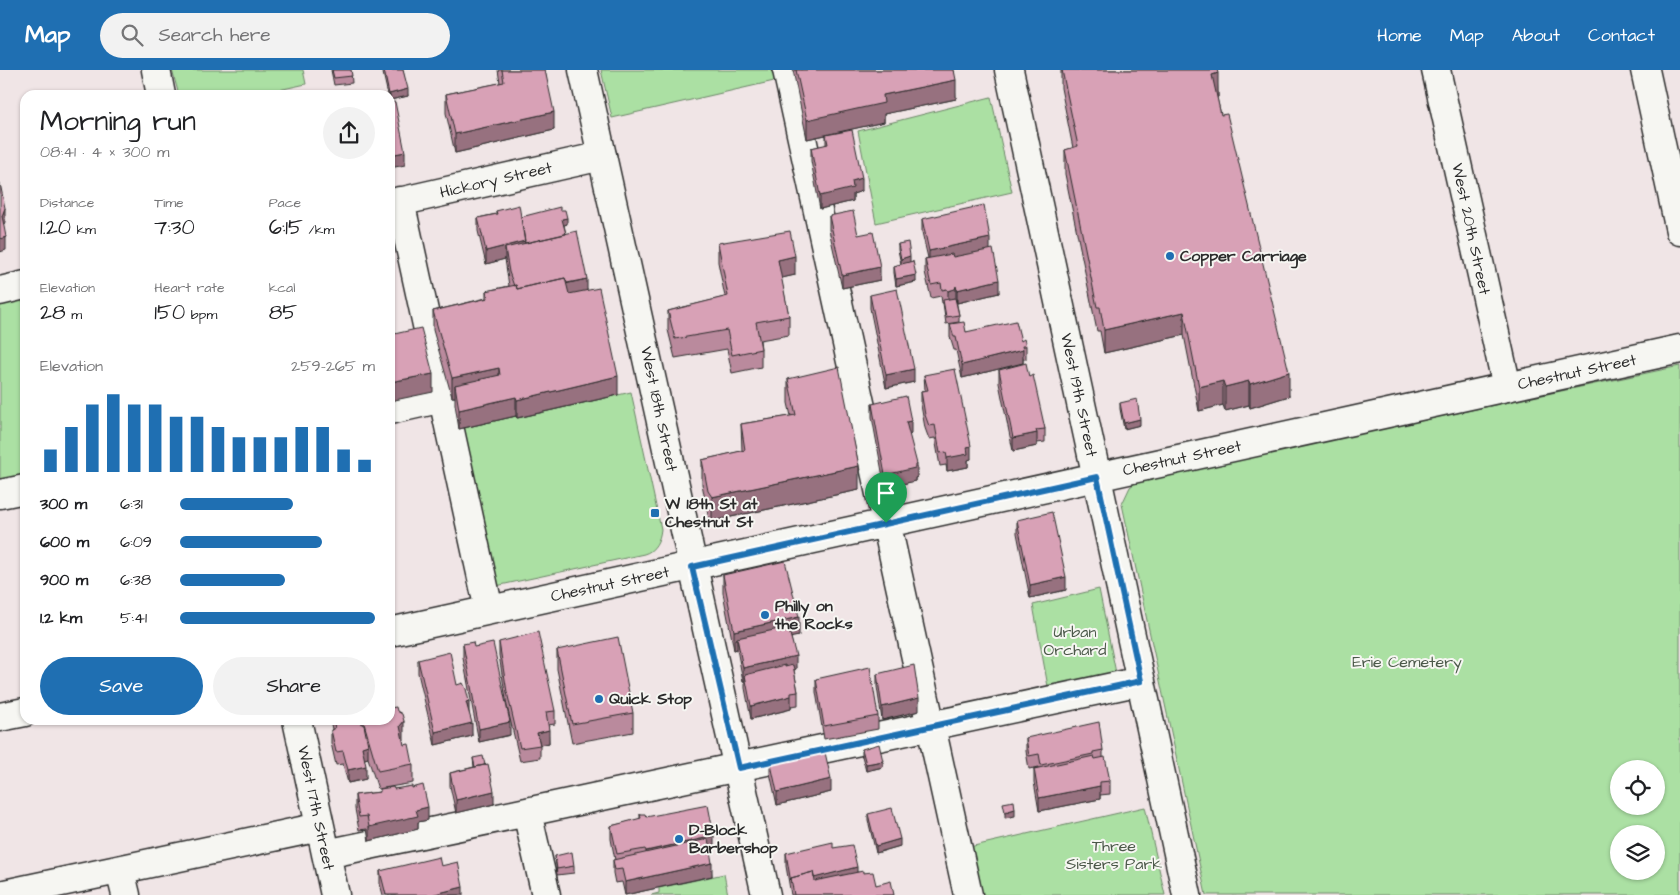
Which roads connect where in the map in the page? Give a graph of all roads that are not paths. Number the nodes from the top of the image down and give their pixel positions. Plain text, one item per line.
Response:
1 (156, 70) edge
2 (583, 70) edge
3 (787, 70) edge
4 (1009, 70) edge
5 (1436, 70) edge
6 (1645, 70) edge
7 (160, 90) edge
8 (602, 156) junction
9 (395, 203) edge
10 (1680, 232) edge
11 (20, 287) edge
12 (0, 291) edge
13 (1680, 349) edge
14 (1507, 387) junction
15 (443, 398) junction
16 (395, 409) edge
17 (1097, 477) junction
18 (20, 490) edge
19 (0, 494) edge
20 (886, 523) junction
21 (692, 567) junction
22 (489, 610) junction
23 (395, 631) edge
24 (1141, 681) junction
25 (20, 713) edge
26 (0, 717) edge
27 (298, 725) edge
28 (931, 727) junction
29 (739, 768) junction
30 (527, 812) junction
31 (320, 827) junction
32 (326, 854) junction
33 (123, 882) edge
34 (0, 895) edge
35 (335, 895) edge
36 (546, 895) edge
37 (766, 895) edge
38 (968, 895) edge
39 (1187, 895) edge

1 - 7 street
2 - 8 street, West 18th Street
3 - 20 street
4 - 17 street, West 19th Street
5 - 14 street, West 20th Street
6 - 10 street
8 - 9 street, Hickory Street
8 - 21 street, West 18th Street
9 - 15 street
11 - 12 street
13 - 14 street, Chestnut Street
14 - 17 street, Chestnut Street
15 - 16 street
15 - 22 street
17 - 20 street, Chestnut Street
17 - 24 street, West 19th Street
18 - 19 street
20 - 21 street, Chestnut Street
20 - 28 street
21 - 22 street, Chestnut Street
21 - 29 street, West 18th Street
22 - 23 street, Chestnut Street
24 - 28 street
24 - 39 street, West 19th Street
25 - 26 street
27 - 31 street, West 17th Street
28 - 29 street
28 - 38 street
29 - 30 street
29 - 37 street, West 18th Street
30 - 32 street
30 - 36 street
31 - 32 street, West 17th Street
31 - 33 street
32 - 35 street, West 17th Street
33 - 34 street

